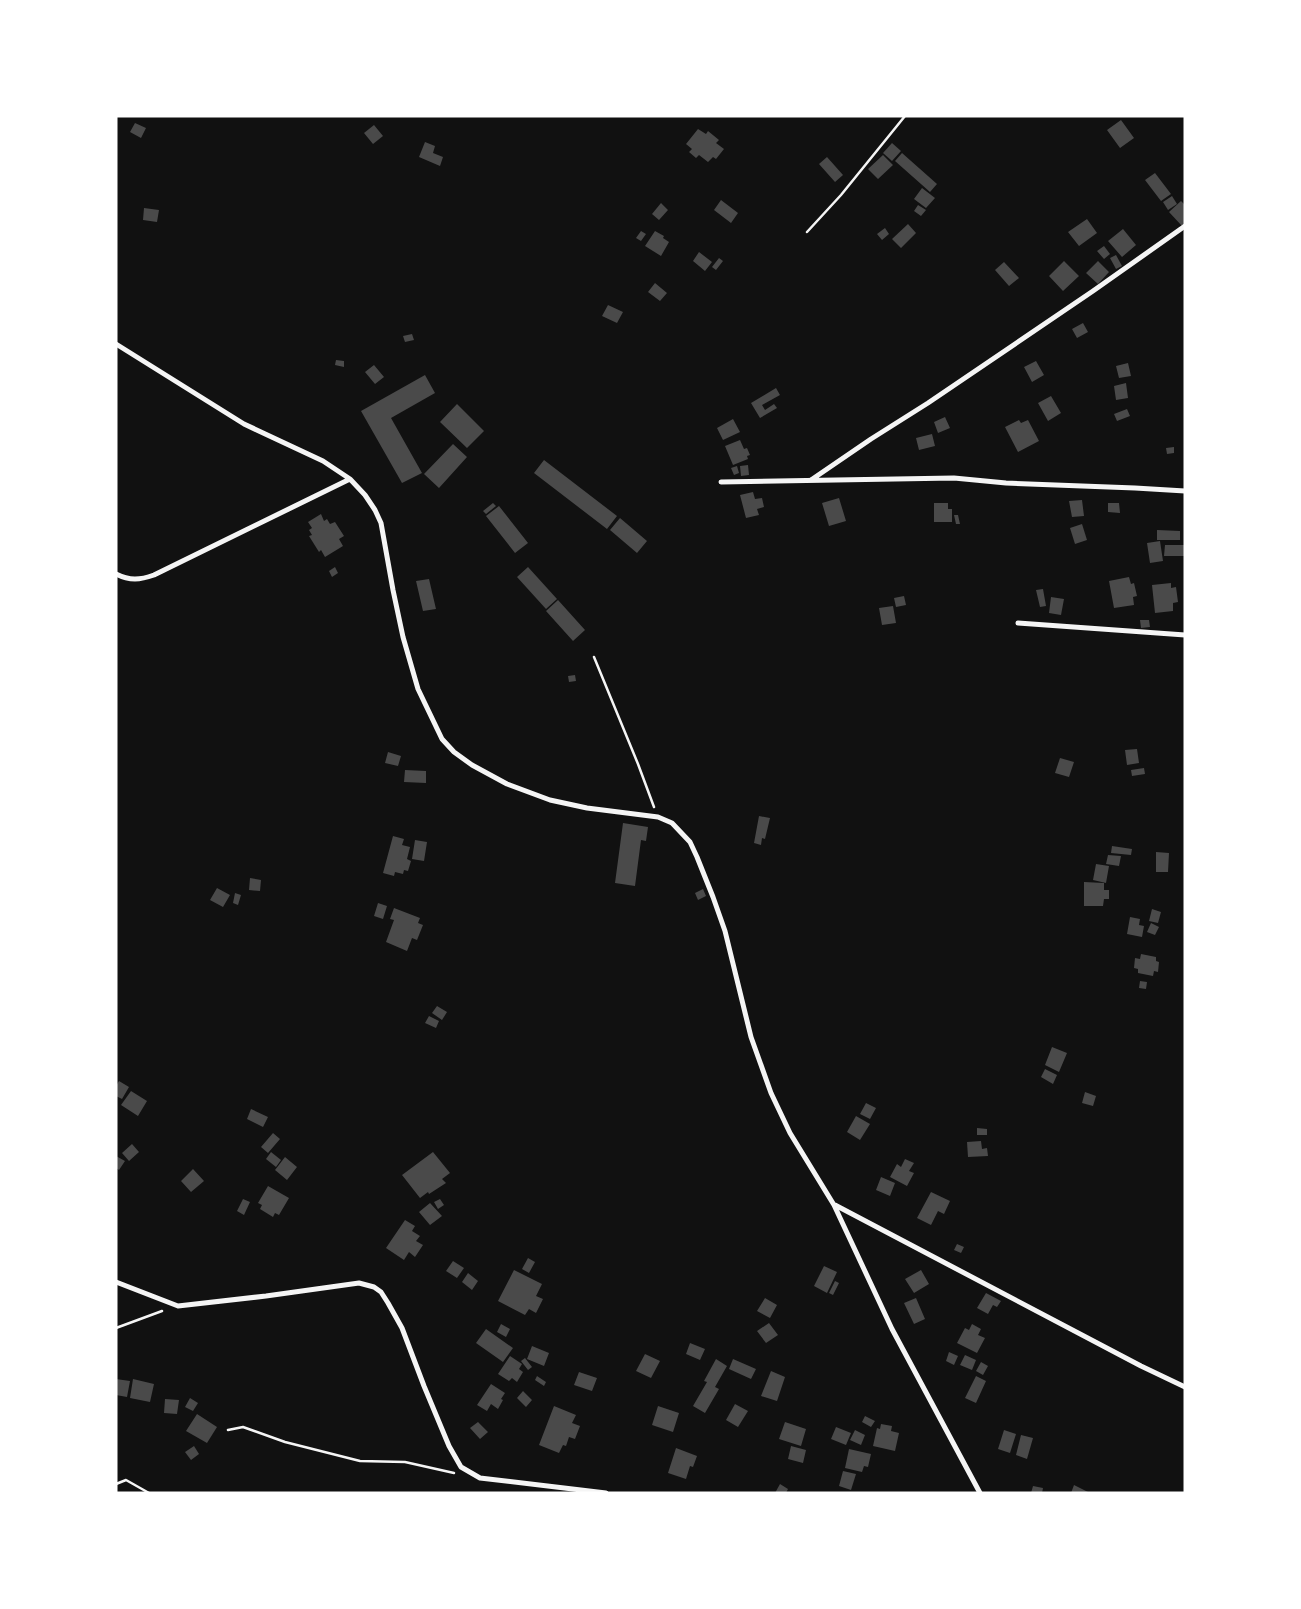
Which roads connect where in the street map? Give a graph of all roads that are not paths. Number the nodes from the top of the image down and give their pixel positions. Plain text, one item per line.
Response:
1 (1185, 226) edge
2 (116, 344) edge
3 (350, 479) junction
4 (811, 481) junction
5 (721, 482) dead end
6 (1185, 491) edge
7 (116, 574) edge
8 (1018, 623) dead end
9 (1185, 636) edge
10 (834, 1205) junction
11 (116, 1282) edge
12 (1185, 1387) edge
13 (606, 1493) edge
14 (980, 1493) edge

1 - 4 street
2 - 3 street
3 - 7 street
3 - 10 street
4 - 5 street
4 - 6 street
8 - 9 street
10 - 12 street
10 - 14 street
11 - 13 street

